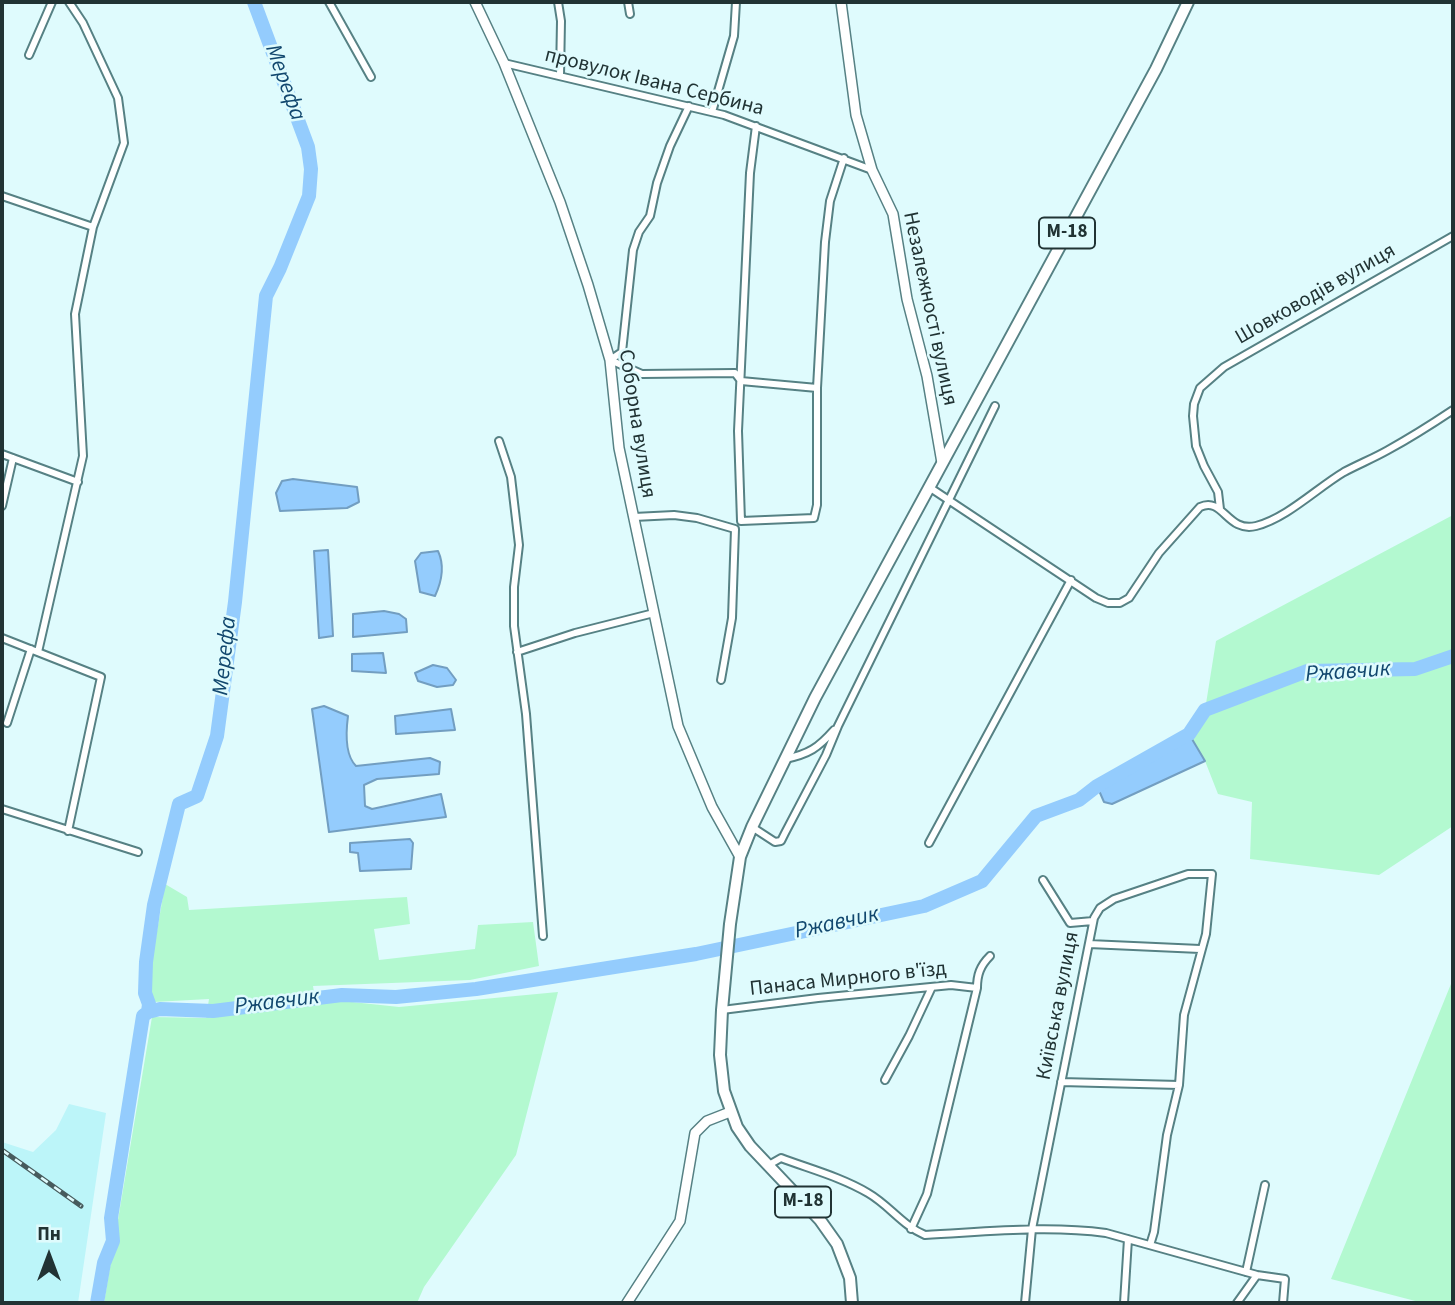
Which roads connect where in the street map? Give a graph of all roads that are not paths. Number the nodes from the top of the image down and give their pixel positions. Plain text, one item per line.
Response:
1 (52, 2) edge
2 (69, 2) edge
3 (329, 2) edge
4 (475, 2) edge
5 (558, 2) edge
6 (628, 2) edge
7 (736, 2) edge
8 (841, 2) edge
9 (1188, 2) edge
10 (630, 14) dead end
11 (29, 55) dead end
12 (504, 63) junction
13 (560, 76) junction
14 (371, 77) dead end
15 (690, 106) junction
16 (712, 112) junction
17 (756, 126) junction
18 (844, 158) junction
19 (872, 170) junction
20 (2, 196) edge
21 (93, 227) junction
22 (1453, 236) edge
23 (610, 360) junction
24 (741, 381) junction
25 (817, 388) junction
26 (995, 406) dead end
27 (1453, 411) edge
28 (499, 441) dead end
29 (2, 454) edge
30 (13, 458) junction
31 (942, 463) junction
32 (78, 482) junction
33 (929, 487) junction
34 (1218, 492) junction
35 (947, 500) junction
36 (1208, 504) junction
37 (2, 506) edge
38 (1220, 509) junction
39 (634, 517) junction
40 (741, 521) junction
41 (735, 529) junction
42 (1070, 580) junction
43 (654, 613) junction
44 (2, 638) edge
45 (35, 650) junction
46 (517, 652) junction
47 (721, 680) dead end
48 (7, 723) dead end
49 (838, 726) junction
50 (785, 759) junction
51 (2, 809) edge
52 (751, 827) junction
53 (68, 831) junction
54 (929, 843) dead end
55 (138, 852) dead end
56 (740, 857) junction
57 (1043, 880) dead end
58 (1093, 922) junction
59 (543, 936) dead end
60 (1089, 944) junction
61 (1200, 950) junction
62 (990, 956) dead end
63 (932, 987) junction
64 (977, 988) junction
65 (722, 1010) junction
66 (885, 1080) dead end
67 (1061, 1082) junction
68 (1180, 1085) junction
69 (730, 1112) junction
70 (767, 1166) junction
71 (1265, 1185) dead end
72 (911, 1229) junction
73 (1032, 1229) junction
74 (1128, 1239) junction
75 (1150, 1245) junction
76 (1246, 1272) junction
77 (1257, 1275) junction
78 (627, 1303) edge
79 (852, 1303) edge
80 (1025, 1303) edge
81 (1124, 1303) edge
82 (1237, 1303) edge
83 (1283, 1303) edge

1 - 11 street
2 - 21 street
3 - 14 street
4 - 12 street, Соборна вулиця
5 - 13 street
6 - 10 street
7 - 16 street
8 - 19 street, Незалежності вулиця
9 - 31 highway, М-18
12 - 13 street, провулок Івана Сербина
12 - 23 street, Соборна вулиця
13 - 15 street, провулок Івана Сербина
15 - 16 street, провулок Івана Сербина
15 - 23 street
16 - 17 street, провулок Івана Сербина
17 - 18 street, провулок Івана Сербина
17 - 24 street
18 - 19 street, провулок Івана Сербина
18 - 25 street
19 - 31 street, Незалежності вулиця
20 - 21 street
21 - 32 street
22 - 34 street, Шовководів вулиця
23 - 24 street
23 - 39 street, Соборна вулиця
24 - 25 street
24 - 40 street
25 - 40 street
26 - 35 street
27 - 38 street
28 - 46 street
29 - 30 street
30 - 32 street
30 - 37 street
31 - 33 highway, М-18
32 - 45 street
33 - 35 street
33 - 50 highway, М-18
34 - 36 street
34 - 38 street
35 - 42 street
35 - 49 street
36 - 38 street
36 - 42 street
39 - 41 street
39 - 43 street, Соборна вулиця
40 - 41 street
41 - 47 street
42 - 54 street
43 - 46 street
43 - 56 street, Соборна вулиця
44 - 45 street
45 - 48 street
45 - 53 street
46 - 59 street
49 - 50 street
49 - 52 street
50 - 52 highway, М-18
51 - 53 street
52 - 56 highway, М-18
53 - 55 street
56 - 65 highway, М-18
57 - 58 street
58 - 60 street, Київська вулиця
58 - 61 street, Київська вулиця
60 - 61 street
60 - 67 street, Київська вулиця
61 - 68 street
62 - 64 street
63 - 64 street, Панаса Мирного в'їзд
63 - 65 street, Панаса Мирного в'їзд
63 - 66 street
64 - 72 street
65 - 69 highway, М-18
67 - 68 street
67 - 73 street, Київська вулиця
68 - 75 street
69 - 70 highway, М-18
69 - 78 street
70 - 72 street
70 - 79 highway, М-18
71 - 76 street
72 - 73 street
73 - 74 street
73 - 80 street, Київська вулиця
74 - 75 street
74 - 81 street
75 - 76 street
76 - 77 street
77 - 82 street
77 - 83 street

